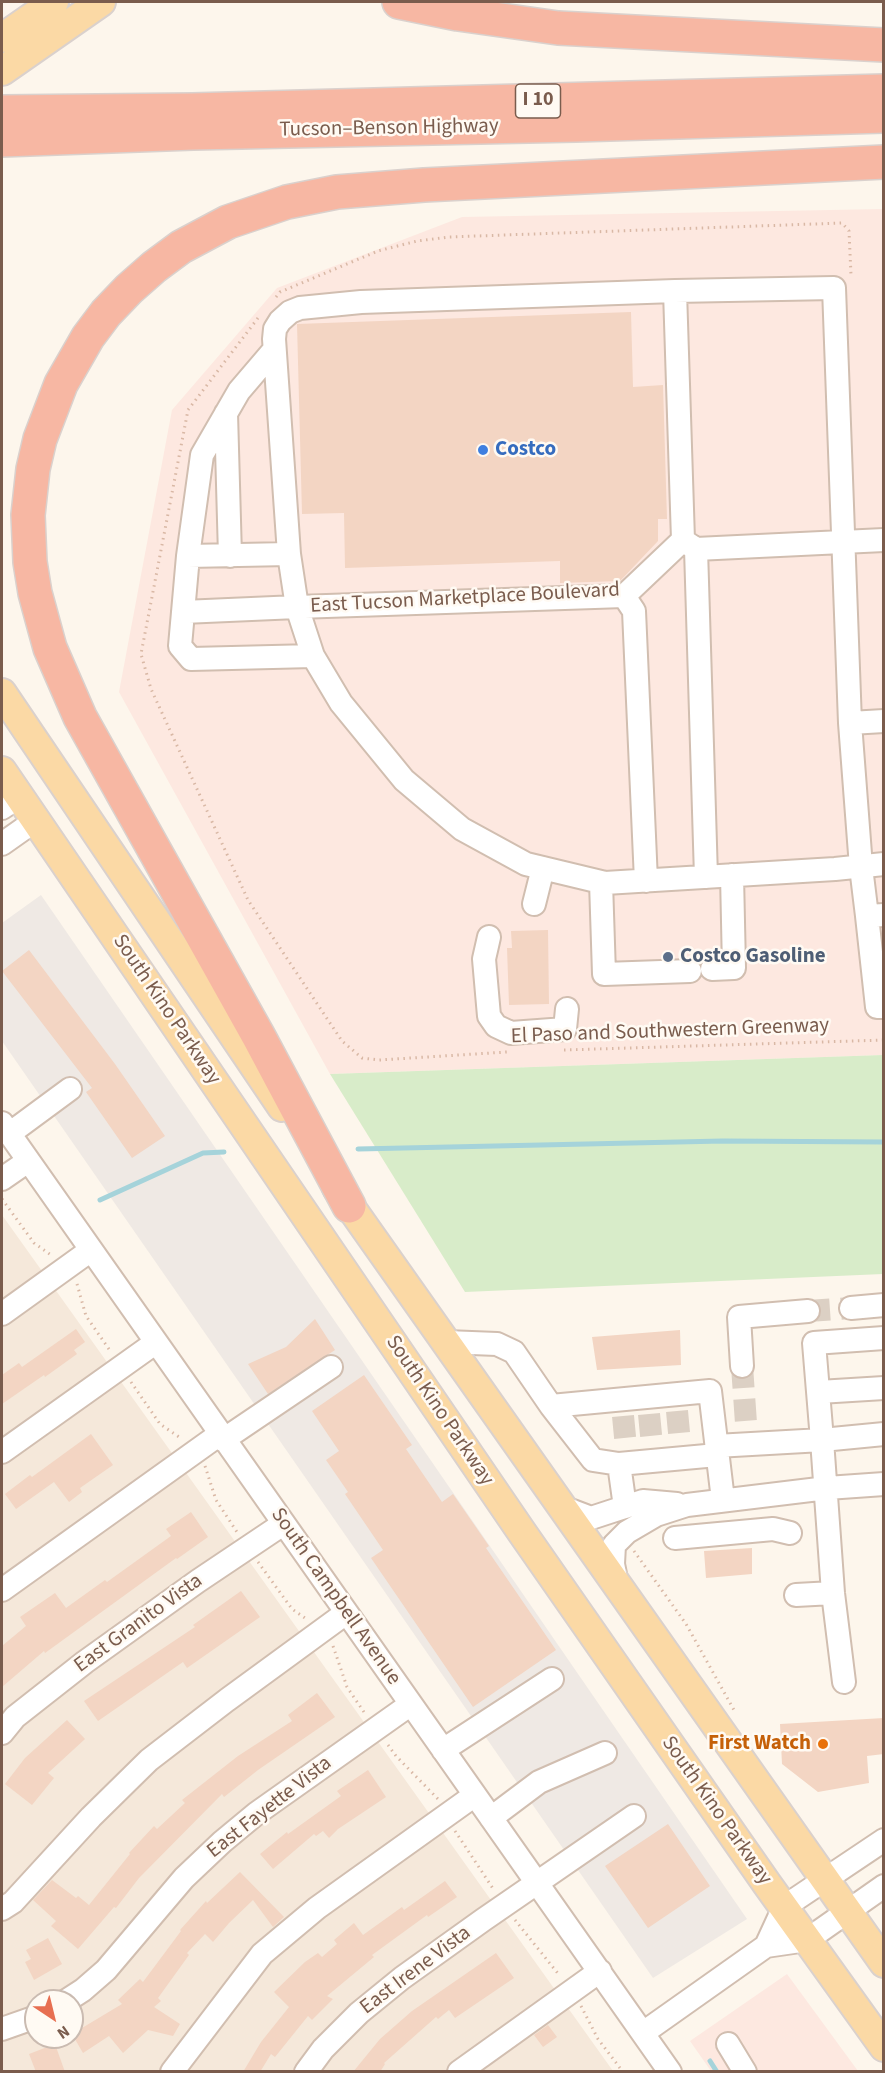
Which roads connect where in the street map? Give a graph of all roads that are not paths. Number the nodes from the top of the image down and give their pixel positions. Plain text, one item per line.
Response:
1 (54, 2) edge
2 (101, 2) edge
3 (399, 2) edge
4 (2, 38) edge
5 (884, 45) edge
6 (2, 71) edge
7 (884, 91) edge
8 (13, 112) edge
9 (884, 116) edge
10 (2, 140) edge
11 (884, 162) edge
12 (675, 291) junction
13 (274, 350) junction
14 (226, 412) junction
15 (884, 540) edge
16 (843, 542) junction
17 (690, 544) junction
18 (289, 554) junction
19 (188, 556) junction
20 (230, 556) junction
21 (624, 596) junction
22 (297, 607) junction
23 (183, 612) junction
24 (313, 656) junction
25 (2, 693) edge
26 (884, 721) edge
27 (850, 723) junction
28 (2, 771) edge
29 (55, 771) junction
30 (72, 796) junction
31 (11, 802) edge
32 (36, 820) junction
33 (2, 844) edge
34 (884, 864) edge
35 (861, 867) junction
36 (543, 868) junction
37 (732, 875) junction
38 (706, 877) junction
39 (646, 881) junction
40 (601, 882) junction
41 (534, 904) dead end
42 (875, 915) edge
43 (489, 937) dead end
44 (884, 1007) edge
45 (567, 1009) dead end
46 (70, 1089) dead end
47 (5, 1128) edge
48 (28, 1161) junction
49 (2, 1179) edge
50 (349, 1206) junction
51 (91, 1250) junction
52 (884, 1305) edge
53 (851, 1308) tunnel mouth
54 (808, 1311) tunnel mouth
55 (2, 1314) edge
56 (884, 1338) edge
57 (446, 1342) junction
58 (156, 1343) junction
59 (409, 1366) junction
60 (742, 1366) tunnel mouth
61 (331, 1367) dead end
62 (884, 1388) edge
63 (819, 1392) junction
64 (550, 1406) junction
65 (884, 1434) edge
66 (222, 1437) junction
67 (822, 1440) junction
68 (717, 1451) junction
69 (2, 1452) edge
70 (624, 1458) junction
71 (884, 1484) edge
72 (827, 1488) junction
73 (723, 1500) junction
74 (687, 1504) junction
75 (562, 1507) junction
76 (626, 1507) junction
77 (283, 1524) junction
78 (790, 1533) dead end
79 (675, 1538) dead end
80 (616, 1584) junction
81 (2, 1590) edge
82 (833, 1593) junction
83 (796, 1595) dead end
84 (346, 1614) junction
85 (552, 1679) dead end
86 (844, 1682) dead end
87 (411, 1704) junction
88 (2, 1732) edge
89 (443, 1750) junction
90 (605, 1754) dead end
91 (475, 1795) junction
92 (634, 1816) dead end
93 (491, 1818) junction
94 (884, 1840) edge
95 (824, 1880) junction
96 (537, 1882) junction
97 (884, 1886) edge
98 (784, 1907) junction
99 (2, 1909) edge
100 (847, 1911) junction
101 (807, 1940) junction
102 (766, 1946) junction
103 (884, 1963) edge
104 (600, 1971) junction
105 (84, 1989) edge
106 (24, 2021) edge
107 (2, 2029) edge
108 (643, 2033) junction
109 (728, 2044) dead end
110 (884, 2047) edge
111 (659, 2067) edge
112 (172, 2072) edge
113 (306, 2072) edge
114 (459, 2072) edge
115 (745, 2072) edge

1 - 4 main road
2 - 6 main road
3 - 5 highway
7 - 8 highway, Tucson–Benson Highway / I 10
9 - 10 highway, Tucson–Benson Highway / I 10
11 - 50 highway
12 - 13 street
12 - 16 street
12 - 17 street
13 - 14 street
13 - 18 street
14 - 19 street
14 - 20 street
15 - 16 street
16 - 17 street
16 - 27 street
17 - 21 street, East Tucson Marketplace Boulevard
17 - 38 street
18 - 20 street
18 - 22 street
19 - 20 street
19 - 23 street
21 - 22 street, East Tucson Marketplace Boulevard
21 - 39 street
22 - 23 street
22 - 24 street, East Tucson Marketplace Boulevard
23 - 24 street
24 - 36 street, East Tucson Marketplace Boulevard
25 - 29 main road, South Kino Parkway
26 - 27 street
27 - 35 street
28 - 31 main road, South Kino Parkway
29 - 30 main road, South Kino Parkway
29 - 31 main road
30 - 32 main road
30 - 50 main road, South Kino Parkway
31 - 32 main road, South Kino Parkway
32 - 33 street
32 - 59 main road, South Kino Parkway
34 - 35 street, East Tucson Marketplace Boulevard
35 - 37 street, East Tucson Marketplace Boulevard
35 - 42 street
36 - 40 street, East Tucson Marketplace Boulevard
36 - 41 street
37 - 38 street, East Tucson Marketplace Boulevard
37 - 40 street
38 - 39 street, East Tucson Marketplace Boulevard
39 - 40 street, East Tucson Marketplace Boulevard
42 - 44 street
43 - 45 street
46 - 47 street
47 - 48 street, South Campbell Avenue
48 - 49 street
48 - 51 street, South Campbell Avenue
50 - 57 main road, South Kino Parkway
51 - 55 street
51 - 58 street, South Campbell Avenue
52 - 53 street
54 - 60 street
56 - 63 street
57 - 59 main road
57 - 64 street
57 - 75 main road, South Kino Parkway
58 - 66 street, South Campbell Avenue
58 - 69 street
59 - 98 main road, South Kino Parkway
61 - 66 street
62 - 63 street
63 - 67 street
64 - 68 street
64 - 70 street
65 - 67 street
66 - 77 street, South Campbell Avenue
66 - 81 street
67 - 68 street
67 - 72 street
68 - 70 street
68 - 73 street
70 - 76 street
71 - 72 street
72 - 73 street
72 - 82 street
73 - 74 street
74 - 76 street
74 - 80 street
75 - 76 street
75 - 80 main road, South Kino Parkway
77 - 84 street, South Campbell Avenue
77 - 88 street, East Granito Vista
78 - 79 street
80 - 95 main road, South Kino Parkway
82 - 83 street
82 - 86 street
84 - 87 street, South Campbell Avenue
84 - 99 street
85 - 89 street
87 - 89 street, South Campbell Avenue
87 - 105 street, East Fayette Vista
89 - 91 street, South Campbell Avenue
90 - 93 street
91 - 93 street, South Campbell Avenue
91 - 112 street
92 - 96 street, East Irene Vista
93 - 96 street, South Campbell Avenue
94 - 95 street
95 - 98 street
95 - 100 main road, South Kino Parkway
96 - 104 street, South Campbell Avenue
96 - 113 street, East Irene Vista
97 - 100 street
98 - 101 main road, South Kino Parkway
98 - 102 street
100 - 101 street
100 - 103 main road, South Kino Parkway
101 - 102 street
101 - 110 main road, South Kino Parkway
102 - 108 street
104 - 108 street, South Campbell Avenue
104 - 114 street
106 - 107 street
108 - 111 street, South Campbell Avenue
109 - 115 street

